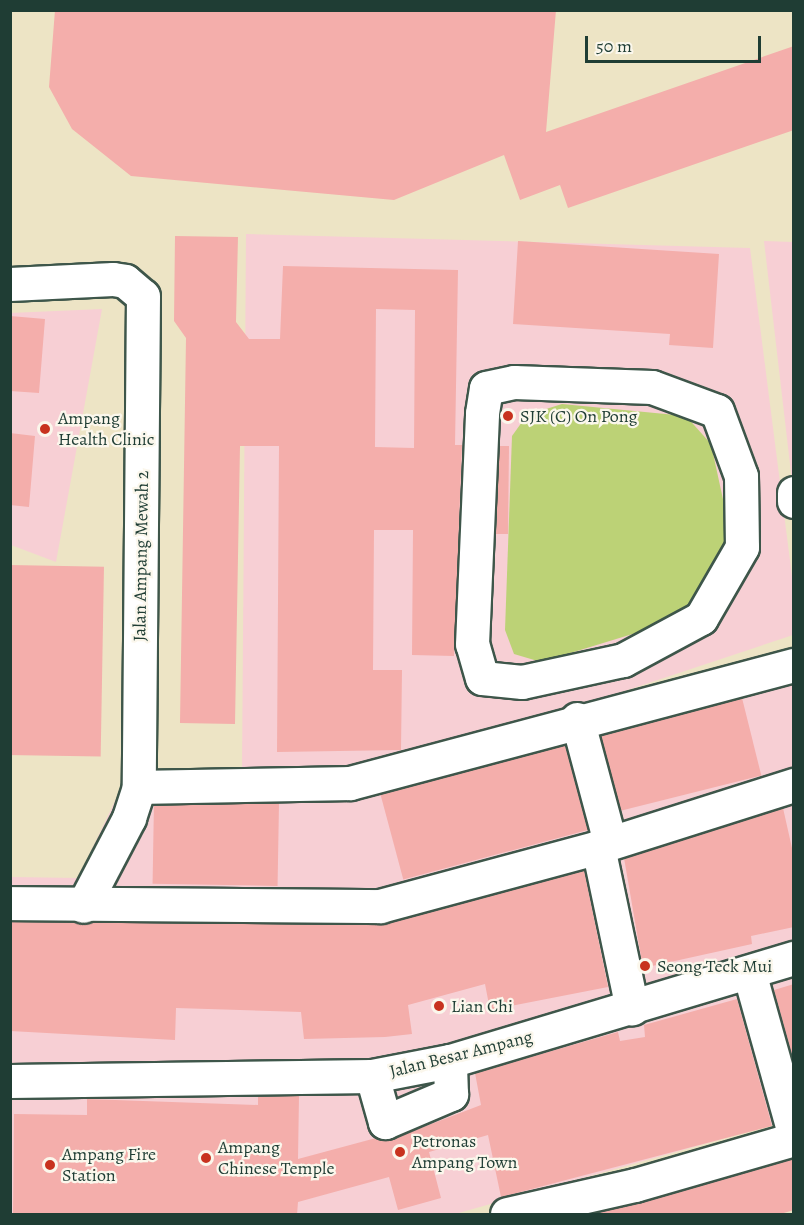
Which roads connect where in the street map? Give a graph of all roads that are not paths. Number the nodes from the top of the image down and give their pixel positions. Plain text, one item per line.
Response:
1 (10, 284) edge
2 (794, 492) edge
3 (794, 501) edge
4 (623, 660) junction
5 (794, 665) edge
6 (630, 706) junction
7 (577, 719) junction
8 (794, 785) edge
9 (139, 787) junction
10 (604, 844) junction
11 (10, 903) edge
12 (83, 906) junction
13 (794, 958) edge
14 (749, 972) junction
15 (632, 1008) junction
16 (450, 1061) junction
17 (372, 1076) junction
18 (10, 1081) edge
19 (794, 1133) edge
20 (794, 1139) edge
21 (507, 1215) edge

1 - 9 street, Jalan Ampang Mewah 2
2 - 3 street
4 - 4 street
4 - 6 street
5 - 6 street
6 - 7 street
7 - 9 street
7 - 10 street
8 - 10 street
9 - 12 street, Jalan Ampang Mewah 2
10 - 12 street
10 - 15 street
11 - 12 street
13 - 14 street, Jalan Besar Ampang
14 - 15 street, Jalan Besar Ampang
14 - 19 street
15 - 16 street, Jalan Besar Ampang
16 - 17 street, Jalan Besar Ampang
16 - 17 street
17 - 18 street, Jalan Besar Ampang
20 - 21 street

